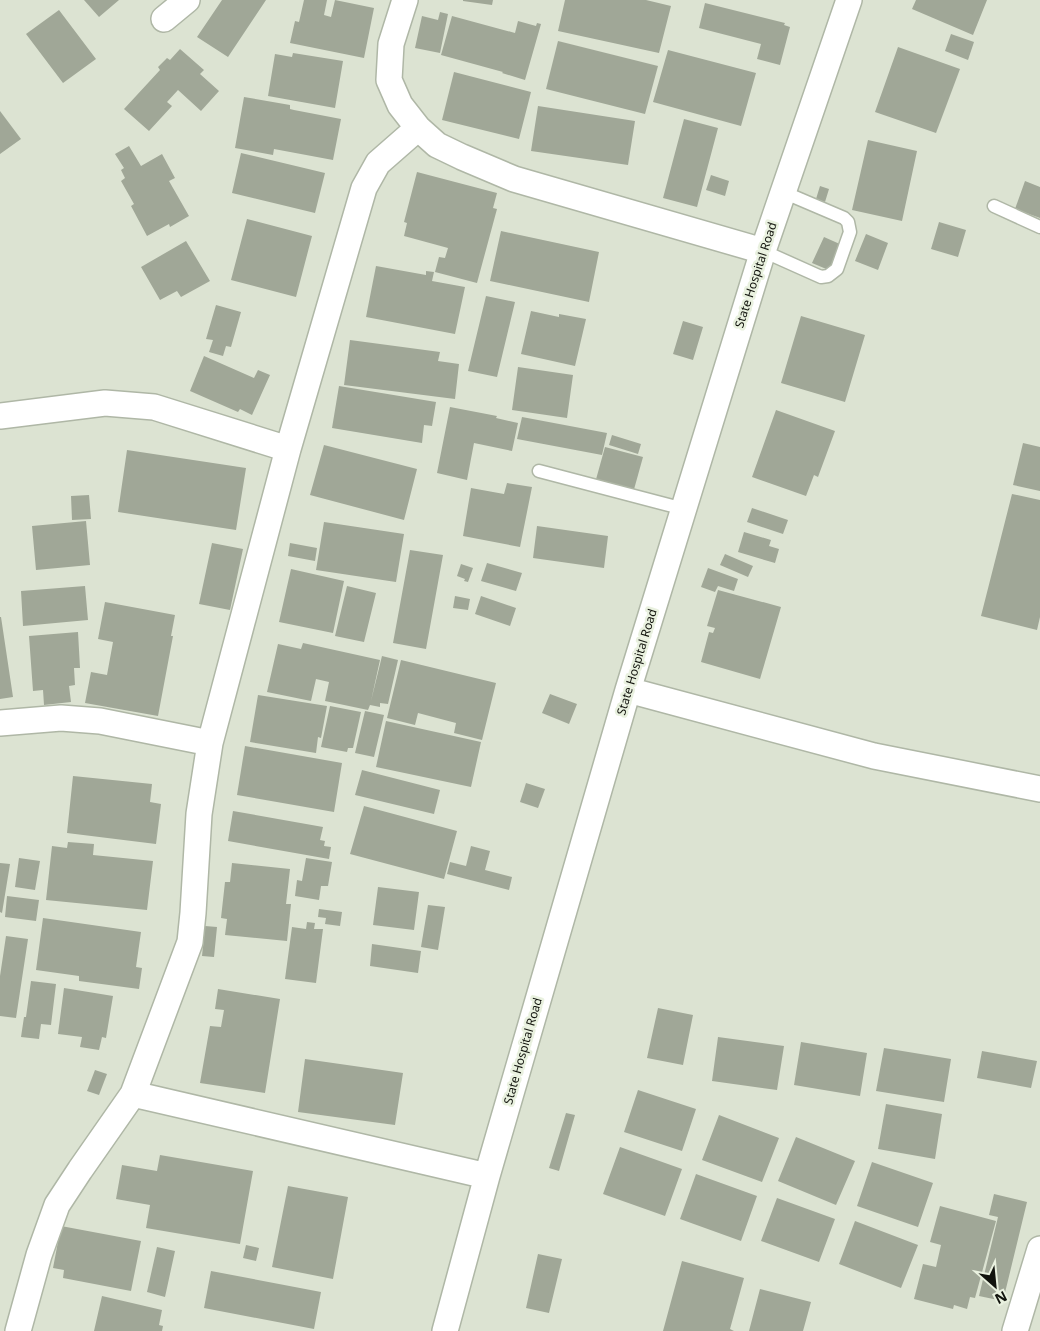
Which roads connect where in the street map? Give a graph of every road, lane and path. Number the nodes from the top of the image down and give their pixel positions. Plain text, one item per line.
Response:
1 (187, 0) edge
2 (405, 0) edge
3 (849, 0) edge
4 (164, 19) dead end
5 (418, 128) junction
6 (783, 192) junction
7 (994, 206) dead end
8 (1040, 227) edge
9 (763, 251) junction
10 (0, 416) edge
11 (288, 449) junction
12 (539, 471) dead end
13 (684, 509) junction
14 (628, 690) junction
15 (0, 722) edge
16 (210, 743) junction
17 (1040, 789) edge
18 (133, 1094) junction
19 (487, 1176) junction
20 (1040, 1249) edge
21 (18, 1331) edge
22 (445, 1331) edge
23 (1016, 1331) edge

1 - 4 street
2 - 5 street
3 - 6 street, State Hospital Road
5 - 9 street
5 - 11 street
6 - 9 street, State Hospital Road
6 - 9 lane
7 - 8 lane
9 - 13 street, State Hospital Road
10 - 11 street
11 - 16 street
12 - 13 lane
13 - 14 street, State Hospital Road
14 - 17 street
14 - 19 street, State Hospital Road
15 - 16 street
16 - 18 street
18 - 19 street
18 - 21 street
19 - 22 street, State Hospital Road
20 - 23 street

